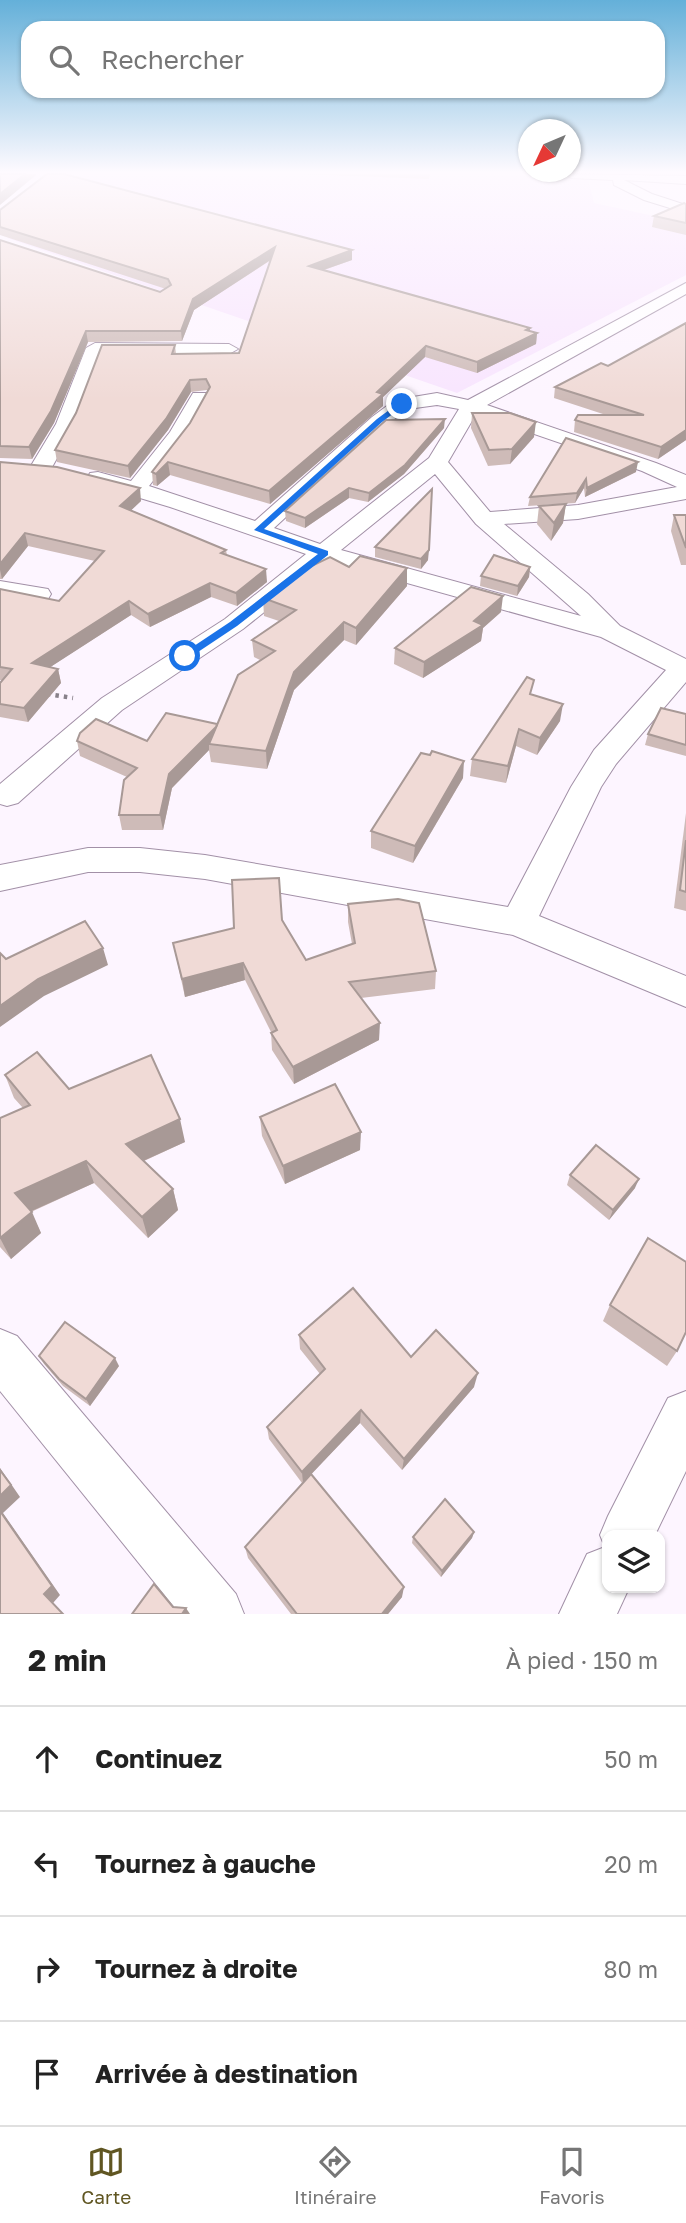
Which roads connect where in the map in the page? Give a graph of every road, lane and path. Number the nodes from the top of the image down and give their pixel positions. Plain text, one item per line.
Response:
1 (686, 288) edge
2 (229, 349) dead end
3 (200, 397) dead end
4 (471, 406) junction
5 (437, 462) junction
6 (13, 467) edge
7 (57, 471) junction
8 (686, 483) edge
9 (136, 489) junction
10 (686, 492) edge
11 (484, 519) junction
12 (258, 530) junction
13 (325, 553) junction
14 (0, 588) edge
15 (39, 594) edge
16 (611, 632) junction
17 (684, 669) edge
18 (37, 693) edge
19 (112, 704) junction
20 (7, 795) dead end
21 (0, 878) edge
22 (519, 922) junction
23 (686, 992) edge
24 (0, 1353) edge
25 (686, 1416) edge
26 (629, 1530) edge
27 (602, 1584) edge
28 (216, 1614) edge
29 (587, 1614) edge

1 - 4 street
2 - 7 street
3 - 9 street
4 - 5 street
4 - 8 street
4 - 12 street
5 - 11 street
5 - 13 street
6 - 7 street
7 - 9 street
9 - 12 street
10 - 11 street
11 - 16 street
12 - 13 street
13 - 16 street
13 - 19 street
14 - 15 street
16 - 17 street
17 - 22 street
18 - 19 path
19 - 20 street
21 - 22 street
22 - 23 street
24 - 28 street
25 - 26 street
27 - 29 street

